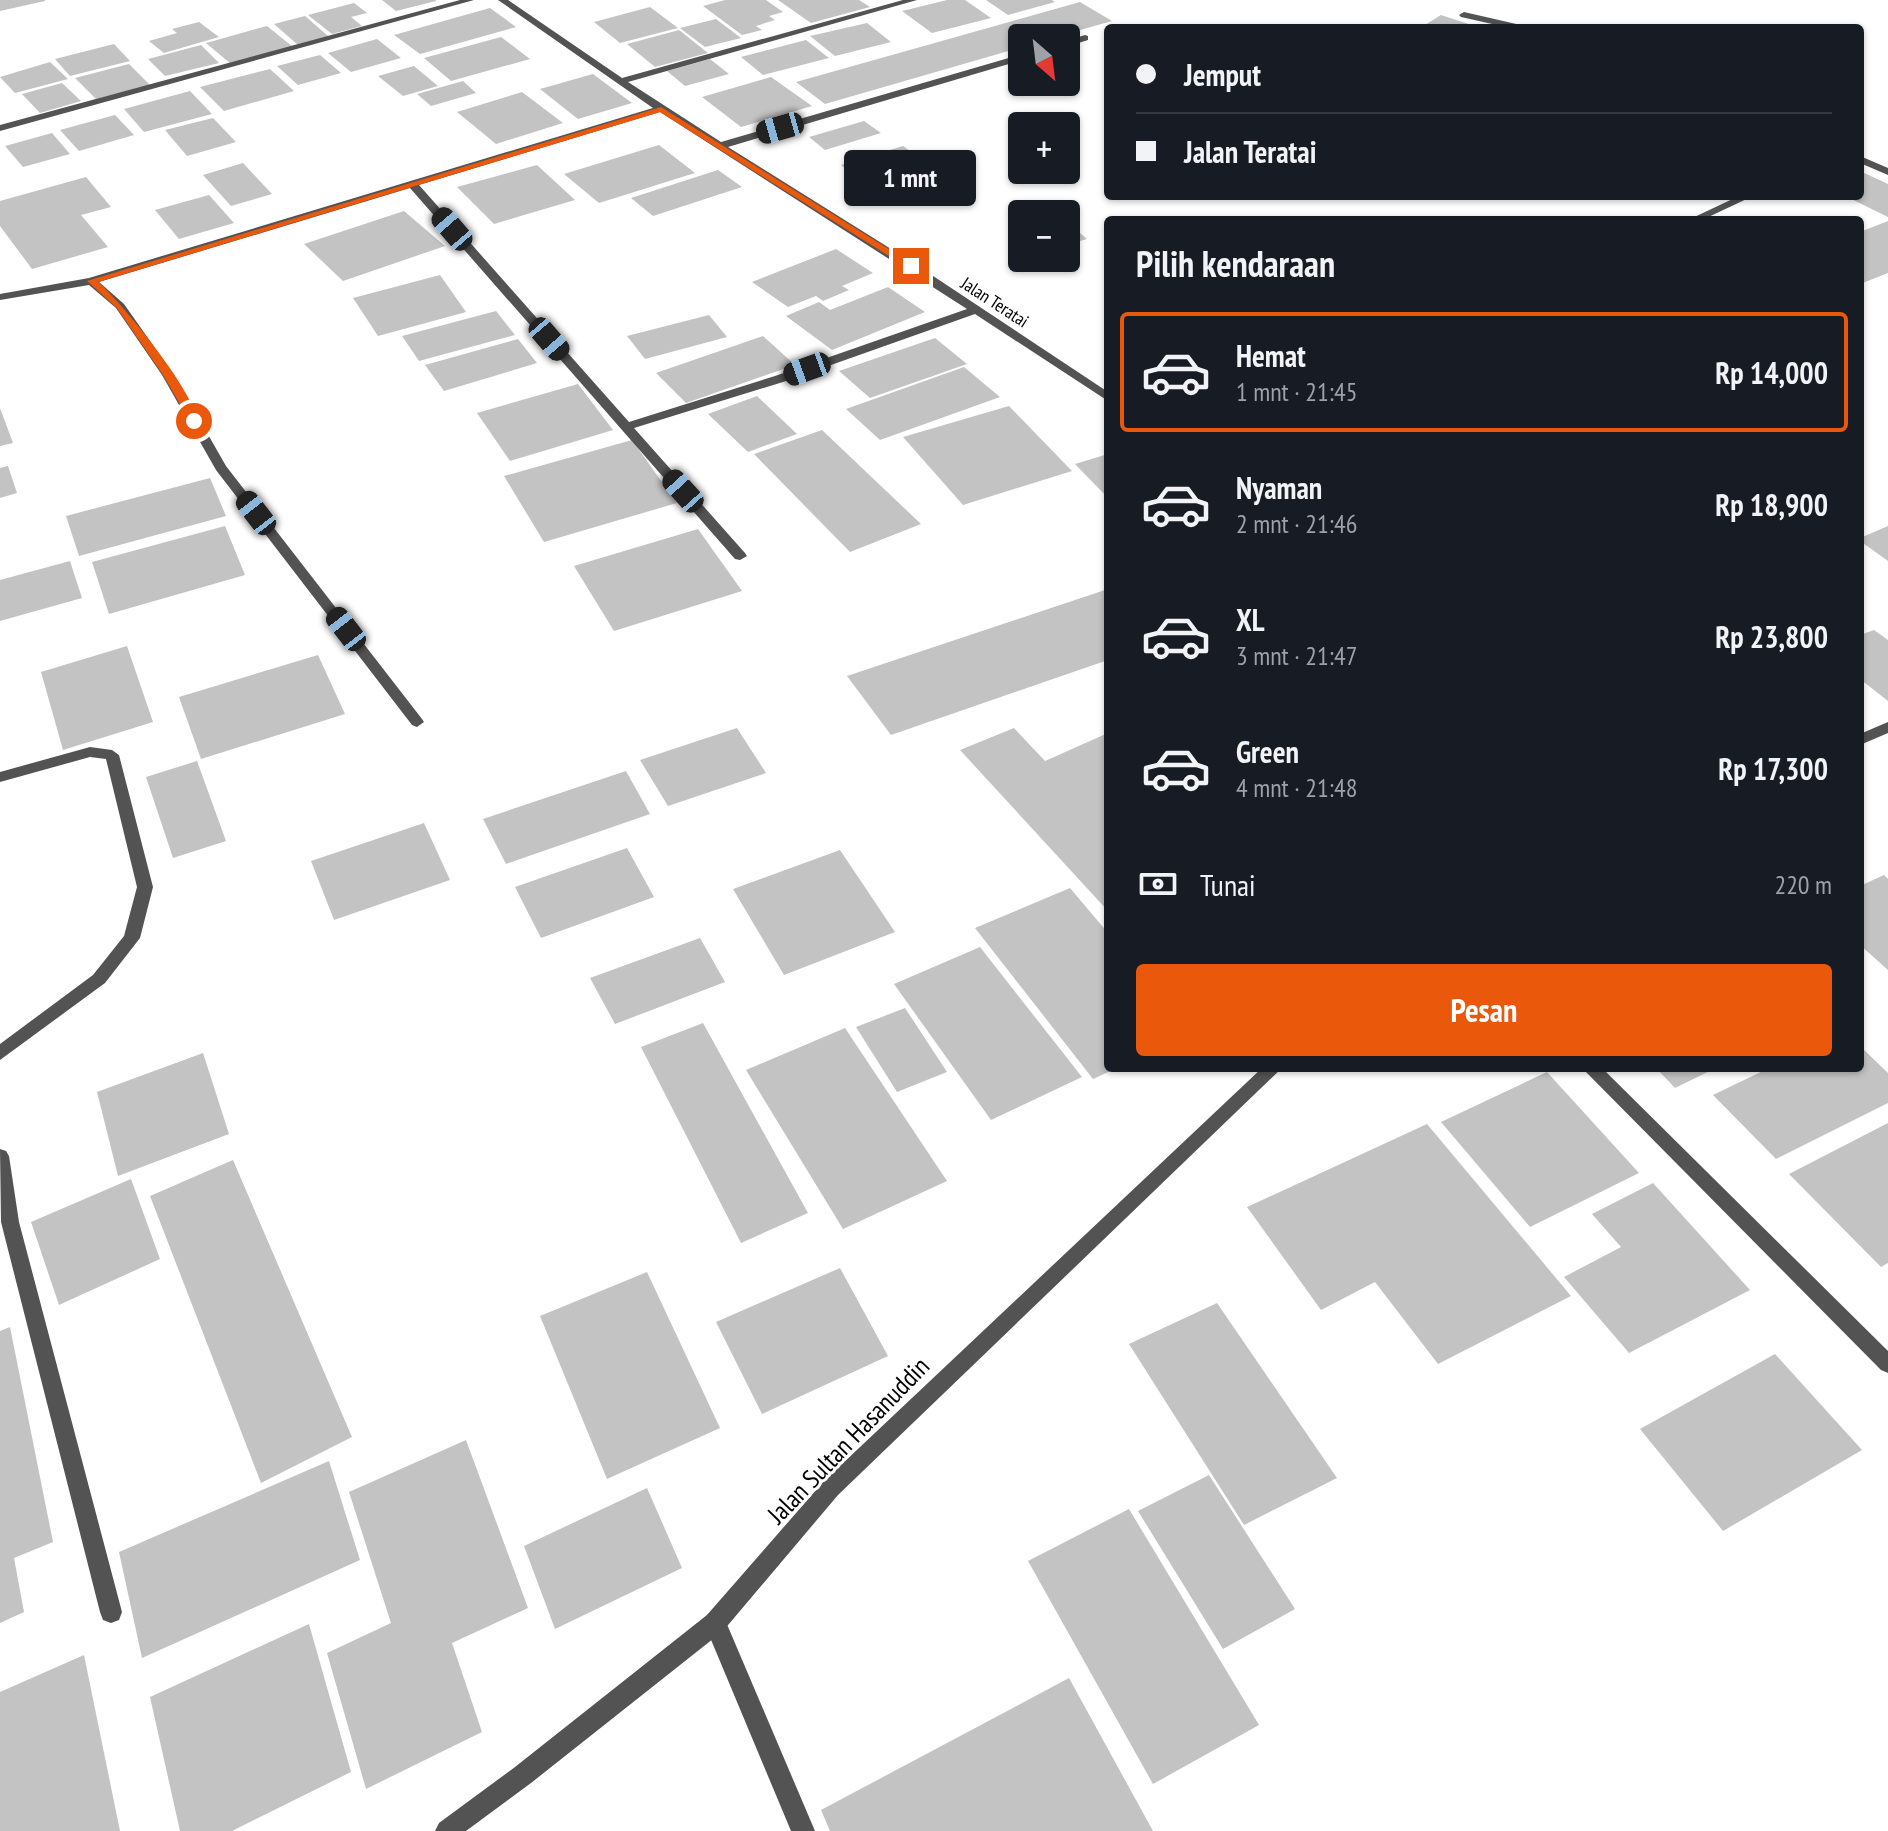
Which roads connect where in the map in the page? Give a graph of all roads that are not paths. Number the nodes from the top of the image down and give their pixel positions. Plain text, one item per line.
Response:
1 (470, 0) edge
2 (502, 0) edge
3 (913, 0) edge
4 (1464, 15) dead end
5 (1504, 24) edge
6 (1085, 38) dead end
7 (1080, 40) edge
8 (1008, 61) edge
9 (620, 81) junction
10 (661, 109) junction
11 (0, 128) edge
12 (719, 146) junction
13 (1864, 161) edge
14 (1888, 172) edge
15 (413, 185) junction
16 (1739, 200) edge
17 (1702, 216) edge
18 (91, 281) junction
19 (0, 297) edge
20 (977, 309) junction
21 (1104, 394) edge
22 (626, 427) junction
23 (740, 556) dead end
24 (417, 722) dead end
25 (1888, 727) edge
26 (1864, 738) edge
27 (0, 777) edge
28 (0, 1053) edge
29 (1269, 1072) edge
30 (1595, 1072) edge
31 (0, 1156) edge
32 (1888, 1364) edge
33 (111, 1612) dead end
34 (715, 1623) junction
35 (447, 1831) edge
36 (803, 1831) edge

1 - 11 street
2 - 9 street, Jalan Teratai
3 - 9 street
4 - 5 street
6 - 7 street
8 - 12 street
9 - 10 street, Jalan Teratai
10 - 12 street, Jalan Teratai
10 - 15 street
12 - 20 street, Jalan Teratai
13 - 14 street
15 - 18 street
15 - 22 street
16 - 17 street
18 - 19 street
18 - 24 street
20 - 21 street, Jalan Teratai
20 - 22 street
22 - 23 street
25 - 26 street
27 - 28 street
29 - 34 street, Jalan Sultan Hasanuddin
30 - 32 street
31 - 33 street
34 - 35 street, Jalan Sultan Hasanuddin
34 - 36 street

